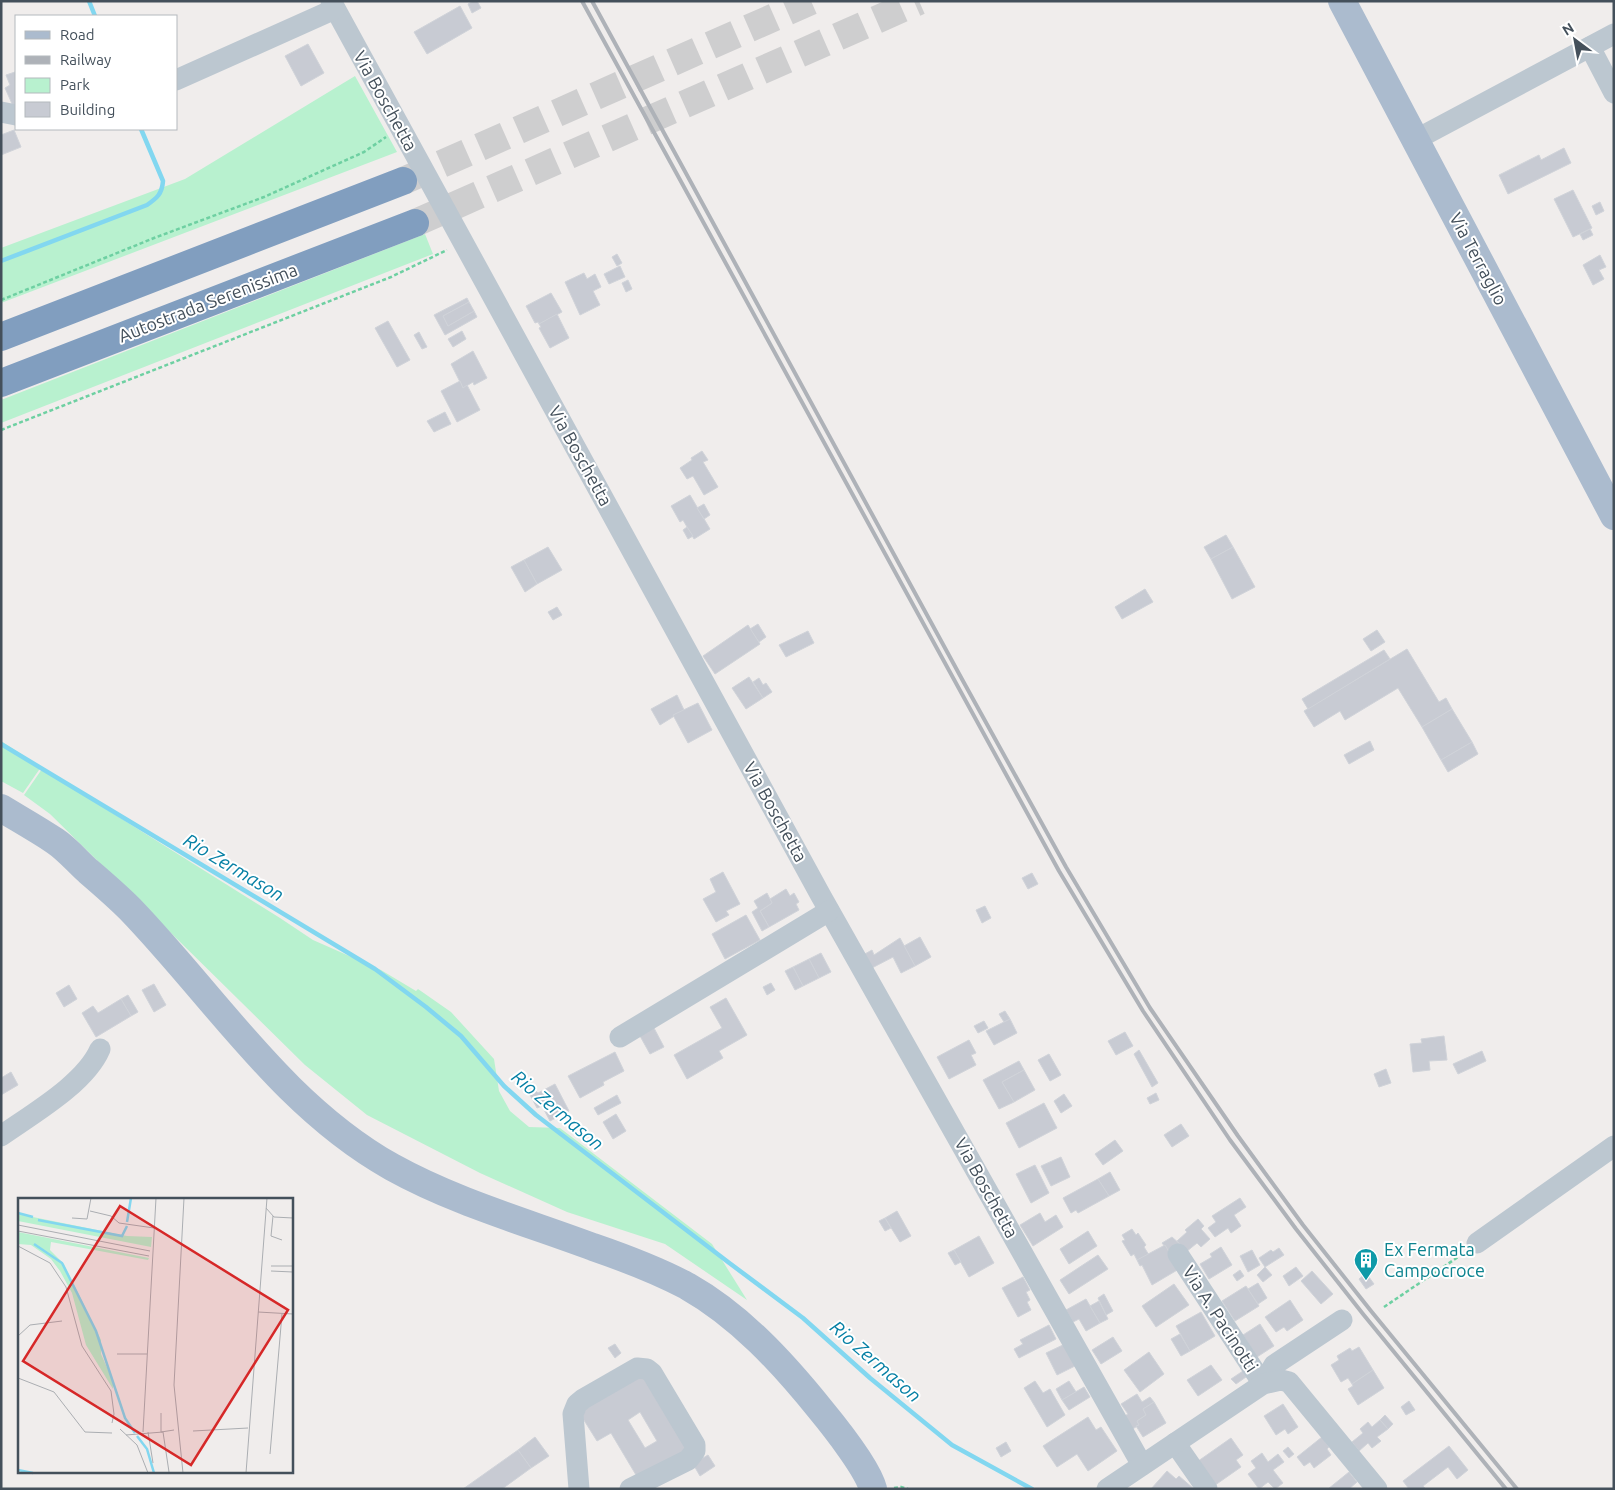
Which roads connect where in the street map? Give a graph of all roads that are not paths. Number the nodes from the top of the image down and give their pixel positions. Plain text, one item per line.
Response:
1 (1342, 1) edge
2 (333, 5) edge
3 (1614, 34) edge
4 (1590, 47) junction
5 (178, 79) edge
6 (1614, 93) edge
7 (1, 112) edge
8 (15, 115) edge
9 (1415, 140) junction
10 (403, 181) tunnel mouth
11 (415, 223) tunnel mouth
12 (1, 337) edge
13 (1, 383) edge
14 (1614, 516) edge
15 (1, 808) edge
16 (830, 911) junction
17 (620, 1037) dead end
18 (100, 1049) dead end
19 (1, 1136) edge
20 (1614, 1146) edge
21 (1477, 1243) road end
22 (1178, 1254) dead end
23 (1342, 1320) dead end
24 (1272, 1382) junction
25 (1175, 1443) junction
26 (1142, 1465) junction
27 (880, 1488) edge
28 (579, 1489) edge
29 (630, 1489) edge
30 (1107, 1489) edge
31 (1207, 1489) edge
32 (1377, 1489) edge

1 - 9 main road, Via Terraglio
2 - 5 street
2 - 16 street, Via Boschetta
3 - 4 street
4 - 6 street
4 - 9 street
7 - 8 street
9 - 14 main road, Via Terraglio
10 - 12 highway
11 - 13 highway, Autostrada Serenissima
15 - 27 main road
16 - 17 street
16 - 26 street, Via Boschetta
18 - 19 street
20 - 21 street
22 - 24 street, Via A. Pacinotti
23 - 24 street
24 - 25 street
24 - 32 street, Via A. Pacinotti
25 - 26 street
25 - 31 street
26 - 30 street
28 - 29 street

